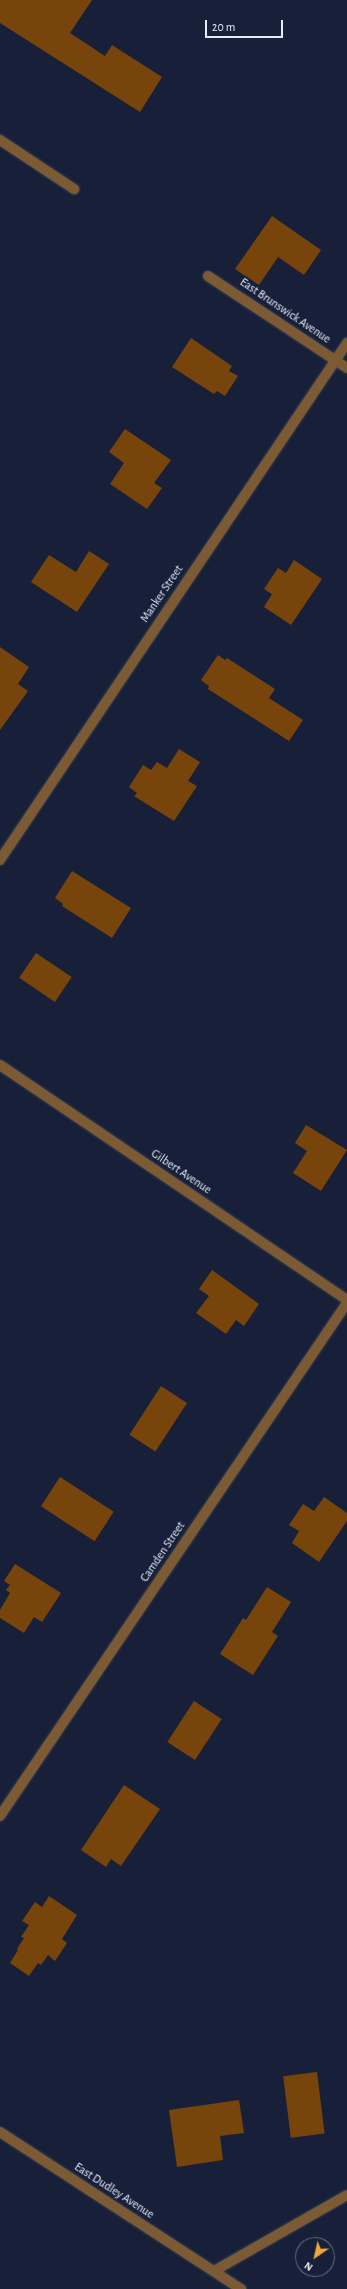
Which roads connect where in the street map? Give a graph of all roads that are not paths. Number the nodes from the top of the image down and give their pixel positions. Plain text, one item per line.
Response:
1 (0, 140) edge
2 (74, 189) dead end
3 (208, 276) dead end
4 (347, 343) edge
5 (335, 360) junction
6 (347, 368) edge
7 (0, 860) edge
8 (0, 1065) edge
9 (347, 1300) edge
10 (347, 1303) edge
11 (0, 1816) edge
12 (0, 2132) edge
13 (347, 2195) edge
14 (214, 2271) junction
15 (241, 2289) edge

1 - 2 street
3 - 5 street, East Brunswick Avenue
4 - 5 street, Manker Street
5 - 6 street, East Brunswick Avenue
5 - 7 street, Manker Street
8 - 9 street, Gilbert Avenue
10 - 11 street, Camden Street
12 - 14 street, East Dudley Avenue
13 - 14 street
14 - 15 street, East Dudley Avenue

